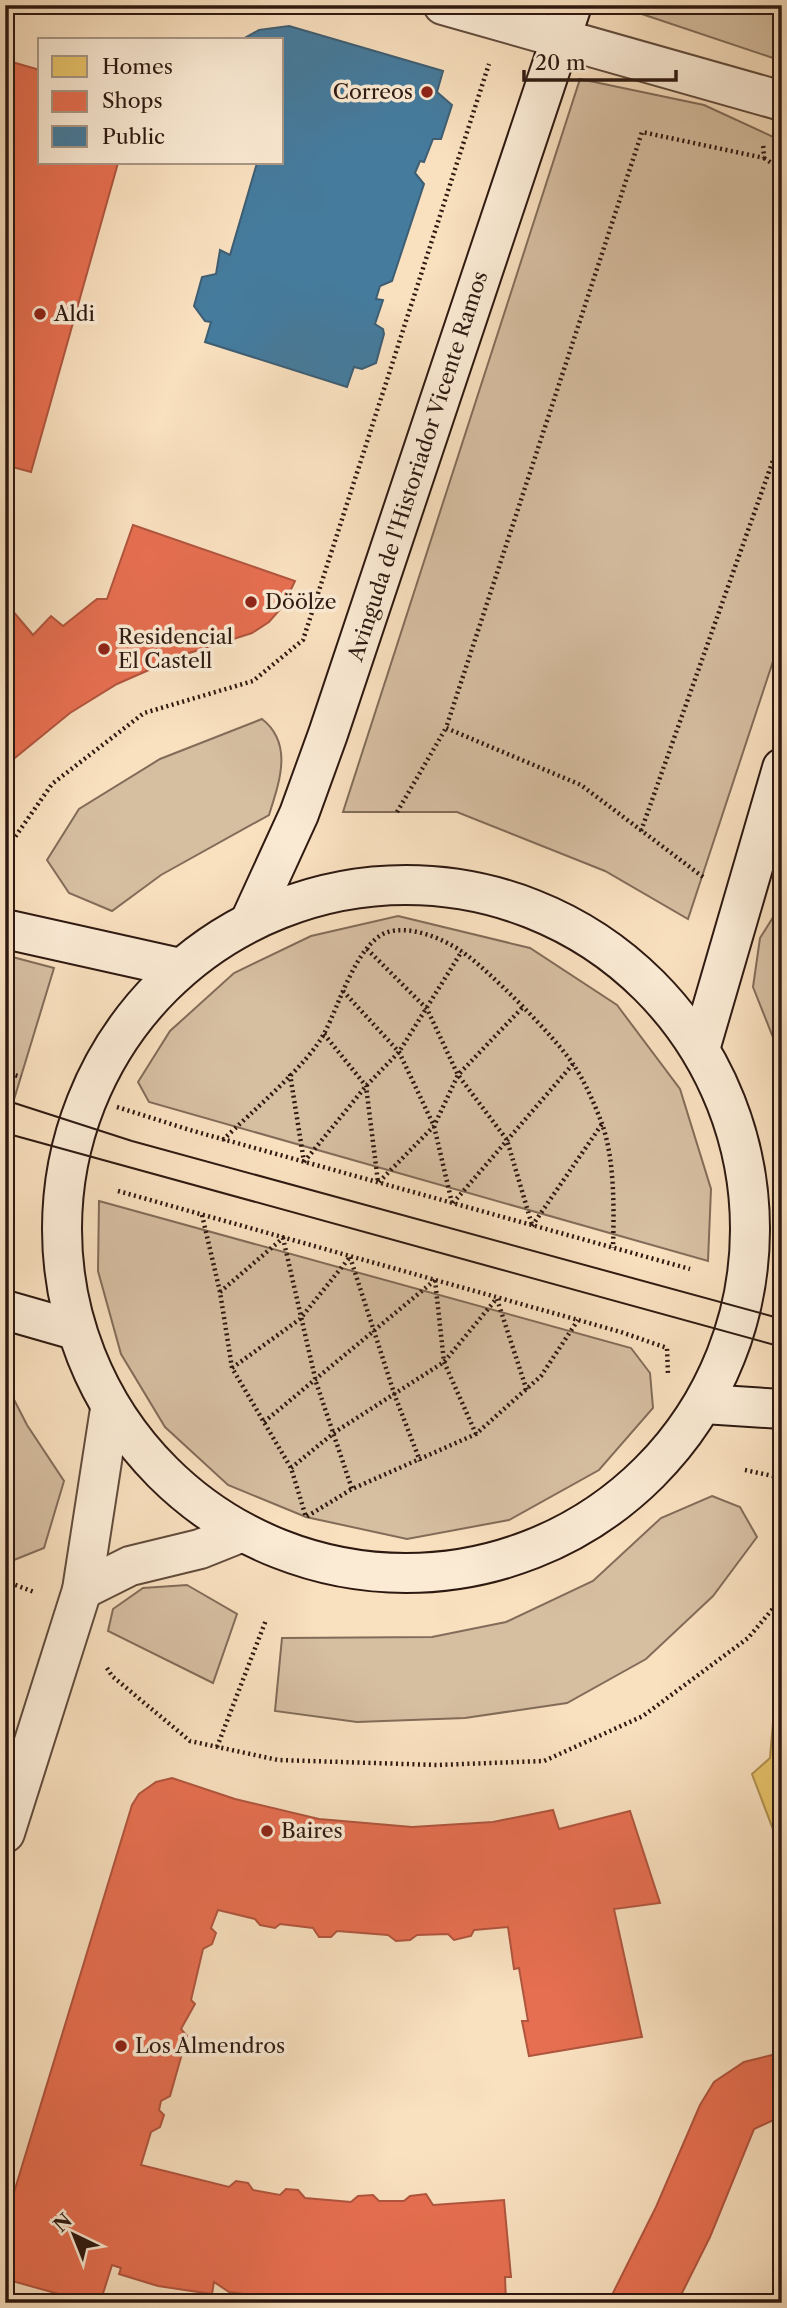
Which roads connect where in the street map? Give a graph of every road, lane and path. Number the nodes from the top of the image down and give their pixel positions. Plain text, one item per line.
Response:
1 (443, 5) edge
2 (502, 22) junction
3 (566, 22) edge
4 (779, 100) edge
5 (764, 158) junction
6 (782, 170) edge
7 (782, 435) edge
8 (446, 728) junction
9 (782, 768) edge
10 (397, 812) dead end
11 (641, 831) junction
12 (743, 893) junction
13 (250, 921) junction
14 (8, 930) edge
15 (367, 949) junction
16 (461, 951) junction
17 (180, 968) junction
18 (343, 991) junction
19 (522, 1008) junction
20 (427, 1009) junction
21 (324, 1034) junction
22 (701, 1046) junction
23 (399, 1052) junction
24 (573, 1063) junction
25 (5, 1072) edge
26 (290, 1074) junction
27 (458, 1076) junction
28 (21, 1077) dead end
29 (366, 1086) junction
30 (117, 1107) dead end
31 (602, 1123) junction
32 (434, 1126) junction
33 (223, 1140) junction
34 (507, 1140) junction
35 (304, 1162) junction
36 (378, 1183) junction
37 (118, 1191) dead end
38 (453, 1203) junction
39 (202, 1215) junction
40 (532, 1226) junction
41 (283, 1238) junction
42 (767, 1241) edge
43 (612, 1248) junction
44 (350, 1256) junction
45 (690, 1269) dead end
46 (435, 1280) junction
47 (220, 1292) junction
48 (497, 1298) junction
49 (5, 1310) edge
50 (300, 1319) junction
51 (578, 1320) junction
52 (75, 1330) junction
53 (374, 1332) junction
54 (444, 1362) junction
55 (232, 1368) junction
56 (668, 1381) dead end
57 (316, 1382) junction
58 (527, 1391) junction
59 (395, 1396) junction
60 (704, 1404) junction
61 (110, 1409) junction
62 (782, 1409) edge
63 (264, 1422) junction
64 (335, 1432) junction
65 (476, 1434) junction
66 (420, 1461) junction
67 (291, 1468) junction
68 (745, 1469) dead end
69 (782, 1478) edge
70 (352, 1489) junction
71 (240, 1533) junction
72 (5, 1581) edge
73 (782, 1598) edge
74 (78, 1601) junction
75 (266, 1620) dead end
76 (217, 1747) junction
77 (5, 1833) edge

1 - 2 street
2 - 3 street
2 - 14 path
3 - 4 street
3 - 13 street, Avinguda de l'Historiador Vicente Ramos
4 - 5 path
5 - 6 path
5 - 8 path
7 - 11 path
8 - 10 path
8 - 11 path
9 - 12 street
11 - 12 path
12 - 22 street
13 - 17 street
13 - 22 street
14 - 17 street
15 - 16 path
15 - 18 path
15 - 20 path
16 - 19 path
16 - 20 path
17 - 52 street
18 - 21 path
18 - 23 path
19 - 24 path
19 - 27 path
20 - 23 path
20 - 27 path
21 - 26 path
21 - 29 path
22 - 42 street
23 - 29 path
23 - 32 path
24 - 31 path
24 - 34 path
25 - 28 path
26 - 33 path
26 - 35 path
27 - 32 path
27 - 34 path
29 - 35 path
29 - 36 path
30 - 33 path
31 - 40 path
31 - 43 path
32 - 36 path
32 - 38 path
33 - 35 path
34 - 38 path
34 - 40 path
35 - 36 path
36 - 38 path
37 - 39 path
38 - 40 path
39 - 41 path
39 - 47 path
40 - 43 path
41 - 44 path
41 - 47 path
41 - 50 path
42 - 60 street
43 - 45 path
44 - 46 path
44 - 50 path
44 - 53 path
46 - 48 path
46 - 53 path
46 - 54 path
47 - 55 path
48 - 51 path
48 - 54 path
48 - 58 path
49 - 52 street
50 - 55 path
50 - 57 path
51 - 56 path
51 - 58 path
52 - 61 street
53 - 57 path
53 - 59 path
54 - 59 path
54 - 65 path
55 - 63 path
57 - 63 path
57 - 64 path
58 - 65 path
59 - 64 path
59 - 66 path
60 - 62 street
60 - 71 street
61 - 71 street
61 - 74 street
63 - 67 path
64 - 67 path
64 - 70 path
65 - 66 path
66 - 70 path
67 - 70 path
68 - 69 path
71 - 74 street
72 - 74 path
73 - 76 path
74 - 76 path
74 - 77 street
75 - 76 path

